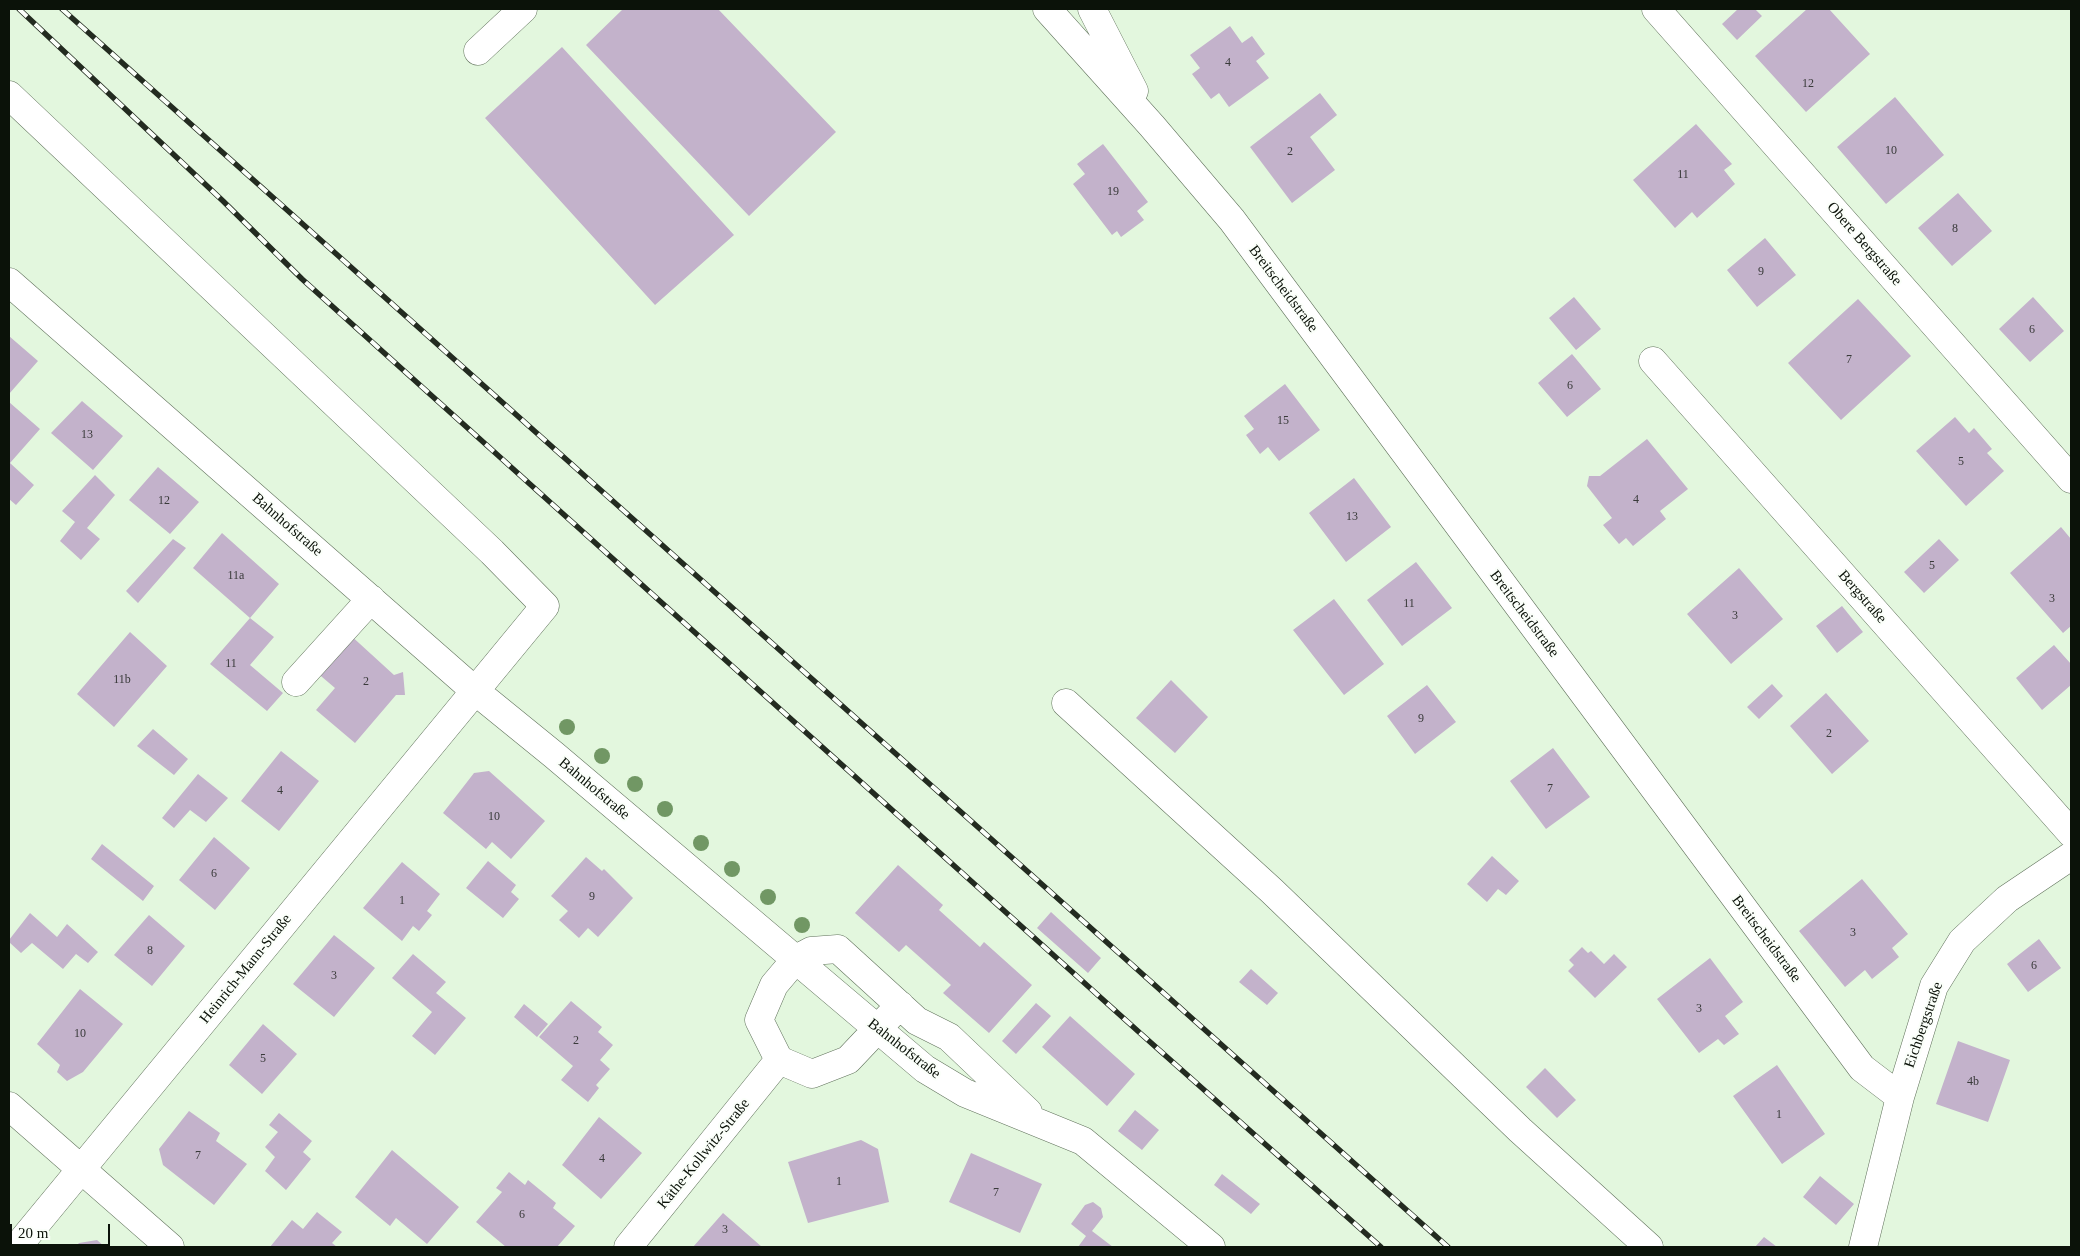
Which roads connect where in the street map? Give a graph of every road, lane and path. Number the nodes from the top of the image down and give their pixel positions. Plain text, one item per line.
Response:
1 (523, 9) edge
2 (1047, 9) edge
3 (1092, 9) edge
4 (1656, 9) edge
5 (478, 51) dead end
6 (9, 95) edge
7 (1152, 126) junction
8 (9, 282) edge
9 (1653, 361) dead end
10 (2071, 479) edge
11 (371, 599) junction
12 (296, 682) dead end
13 (474, 690) junction
14 (1066, 703) dead end
15 (2071, 833) edge
16 (2071, 856) edge
17 (796, 959) junction
18 (900, 1005) junction
19 (878, 1030) junction
20 (780, 1060) junction
21 (1900, 1097) junction
22 (9, 1106) edge
23 (1040, 1123) junction
24 (82, 1170) junction
25 (17, 1247) edge
26 (170, 1247) edge
27 (628, 1247) edge
28 (1211, 1247) edge
29 (1649, 1247) edge
30 (1863, 1247) edge

1 - 5 street
2 - 7 street, Breitscheidstraße
3 - 7 street, Breitscheidstraße
4 - 10 street, Obere Bergstraße
6 - 13 street, Heinrich-Mann-Straße
7 - 21 street, Breitscheidstraße
8 - 11 street, Bahnhofstraße
9 - 15 street, Bergstraße
11 - 12 street
11 - 13 street, Bahnhofstraße
13 - 17 street, Bahnhofstraße
13 - 24 street, Heinrich-Mann-Straße
14 - 29 street
16 - 21 street, Eichbergstraße
17 - 18 street
17 - 19 street, Bahnhofstraße
17 - 20 street
18 - 19 street
18 - 23 street
19 - 20 street
19 - 23 street, Bahnhofstraße
20 - 27 street, Käthe-Kollwitz-Straße
21 - 30 street, Eichbergstraße
22 - 24 street
23 - 28 street, Bahnhofstraße
24 - 25 street, Heinrich-Mann-Straße
24 - 26 street

